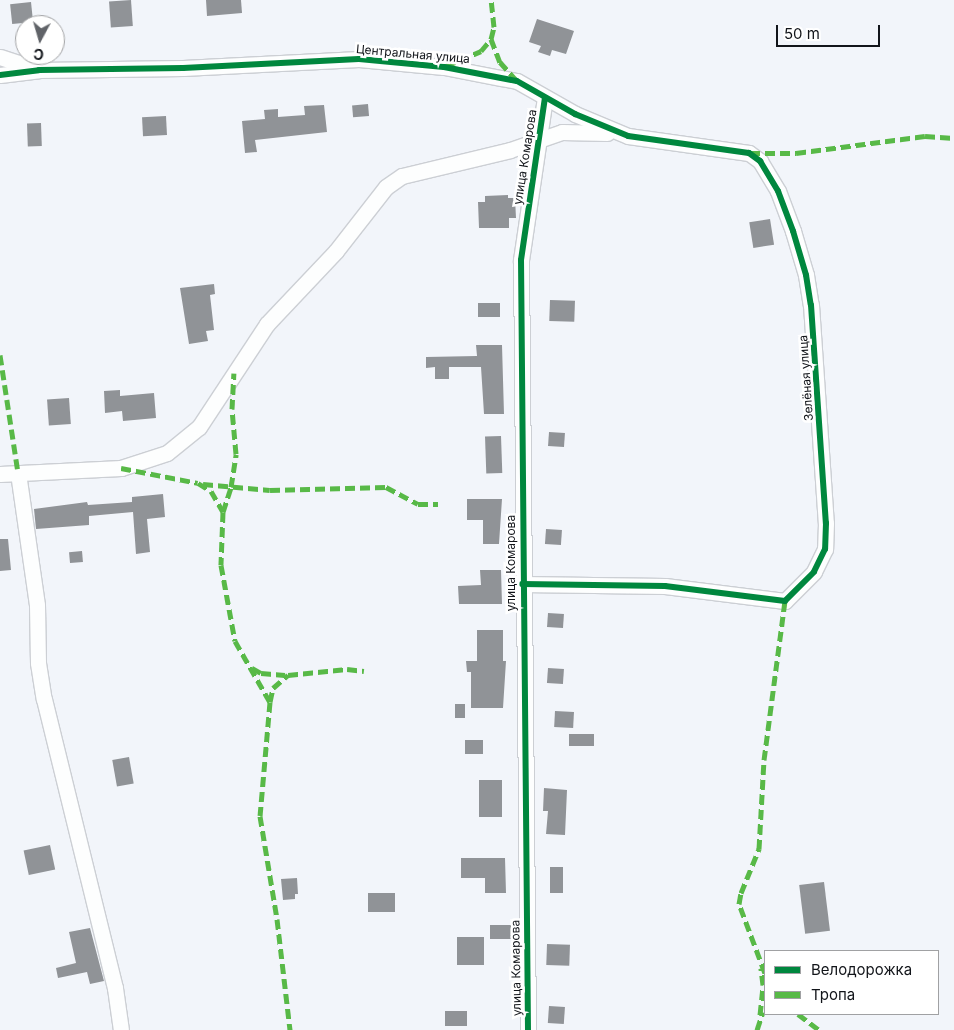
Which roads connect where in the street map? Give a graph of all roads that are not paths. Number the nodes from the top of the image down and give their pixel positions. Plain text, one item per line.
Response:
1 (0, 57) edge
2 (39, 70) junction
3 (0, 75) edge
4 (546, 98) junction
5 (628, 136) junction
6 (539, 141) junction
7 (749, 153) joint
8 (18, 473) junction
9 (0, 474) edge
10 (522, 584) junction
11 (121, 1030) edge
12 (528, 1030) edge

1 - 2 street
2 - 3 street, Центральная улица
2 - 4 street, Центральная улица
4 - 5 street, Центральная улица
4 - 6 street, улица Комарова
5 - 6 street
5 - 7 street, Центральная улица
6 - 8 street
6 - 10 street, улица Комарова
7 - 10 street, Зелёная улица
8 - 9 street
8 - 11 street
10 - 12 street, улица Комарова

